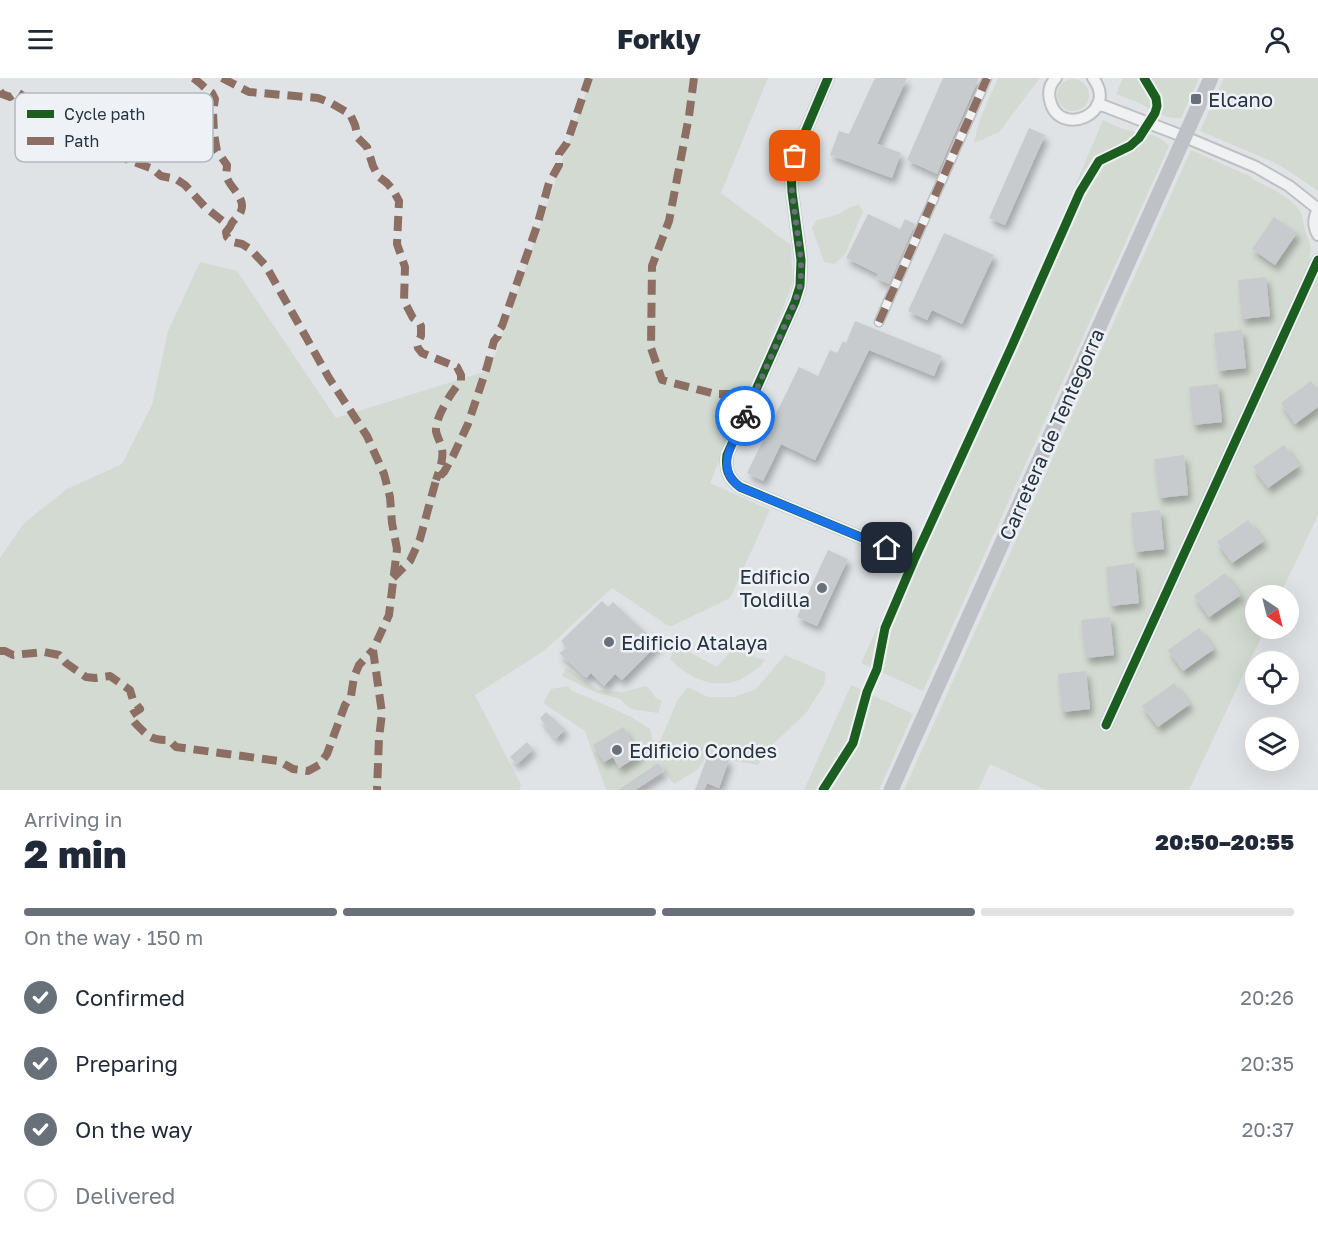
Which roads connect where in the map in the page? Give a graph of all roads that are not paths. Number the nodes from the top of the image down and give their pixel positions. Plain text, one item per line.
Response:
1 (828, 78) edge
2 (987, 78) edge
3 (1056, 78) edge
4 (1093, 78) edge
5 (1211, 78) edge
6 (1100, 103) junction
7 (1185, 136) junction
8 (1318, 209) edge
9 (1318, 235) edge
10 (1318, 260) edge
11 (879, 321) dead end
12 (887, 548) dead end
13 (1106, 725) dead end
14 (891, 790) edge

1 - 12 street
2 - 11 street
3 - 6 street
4 - 6 street
5 - 7 main road, Carretera de Tentegorra
6 - 7 street
7 - 8 street
7 - 14 main road, Carretera de Tentegorra
8 - 9 street
10 - 13 street

